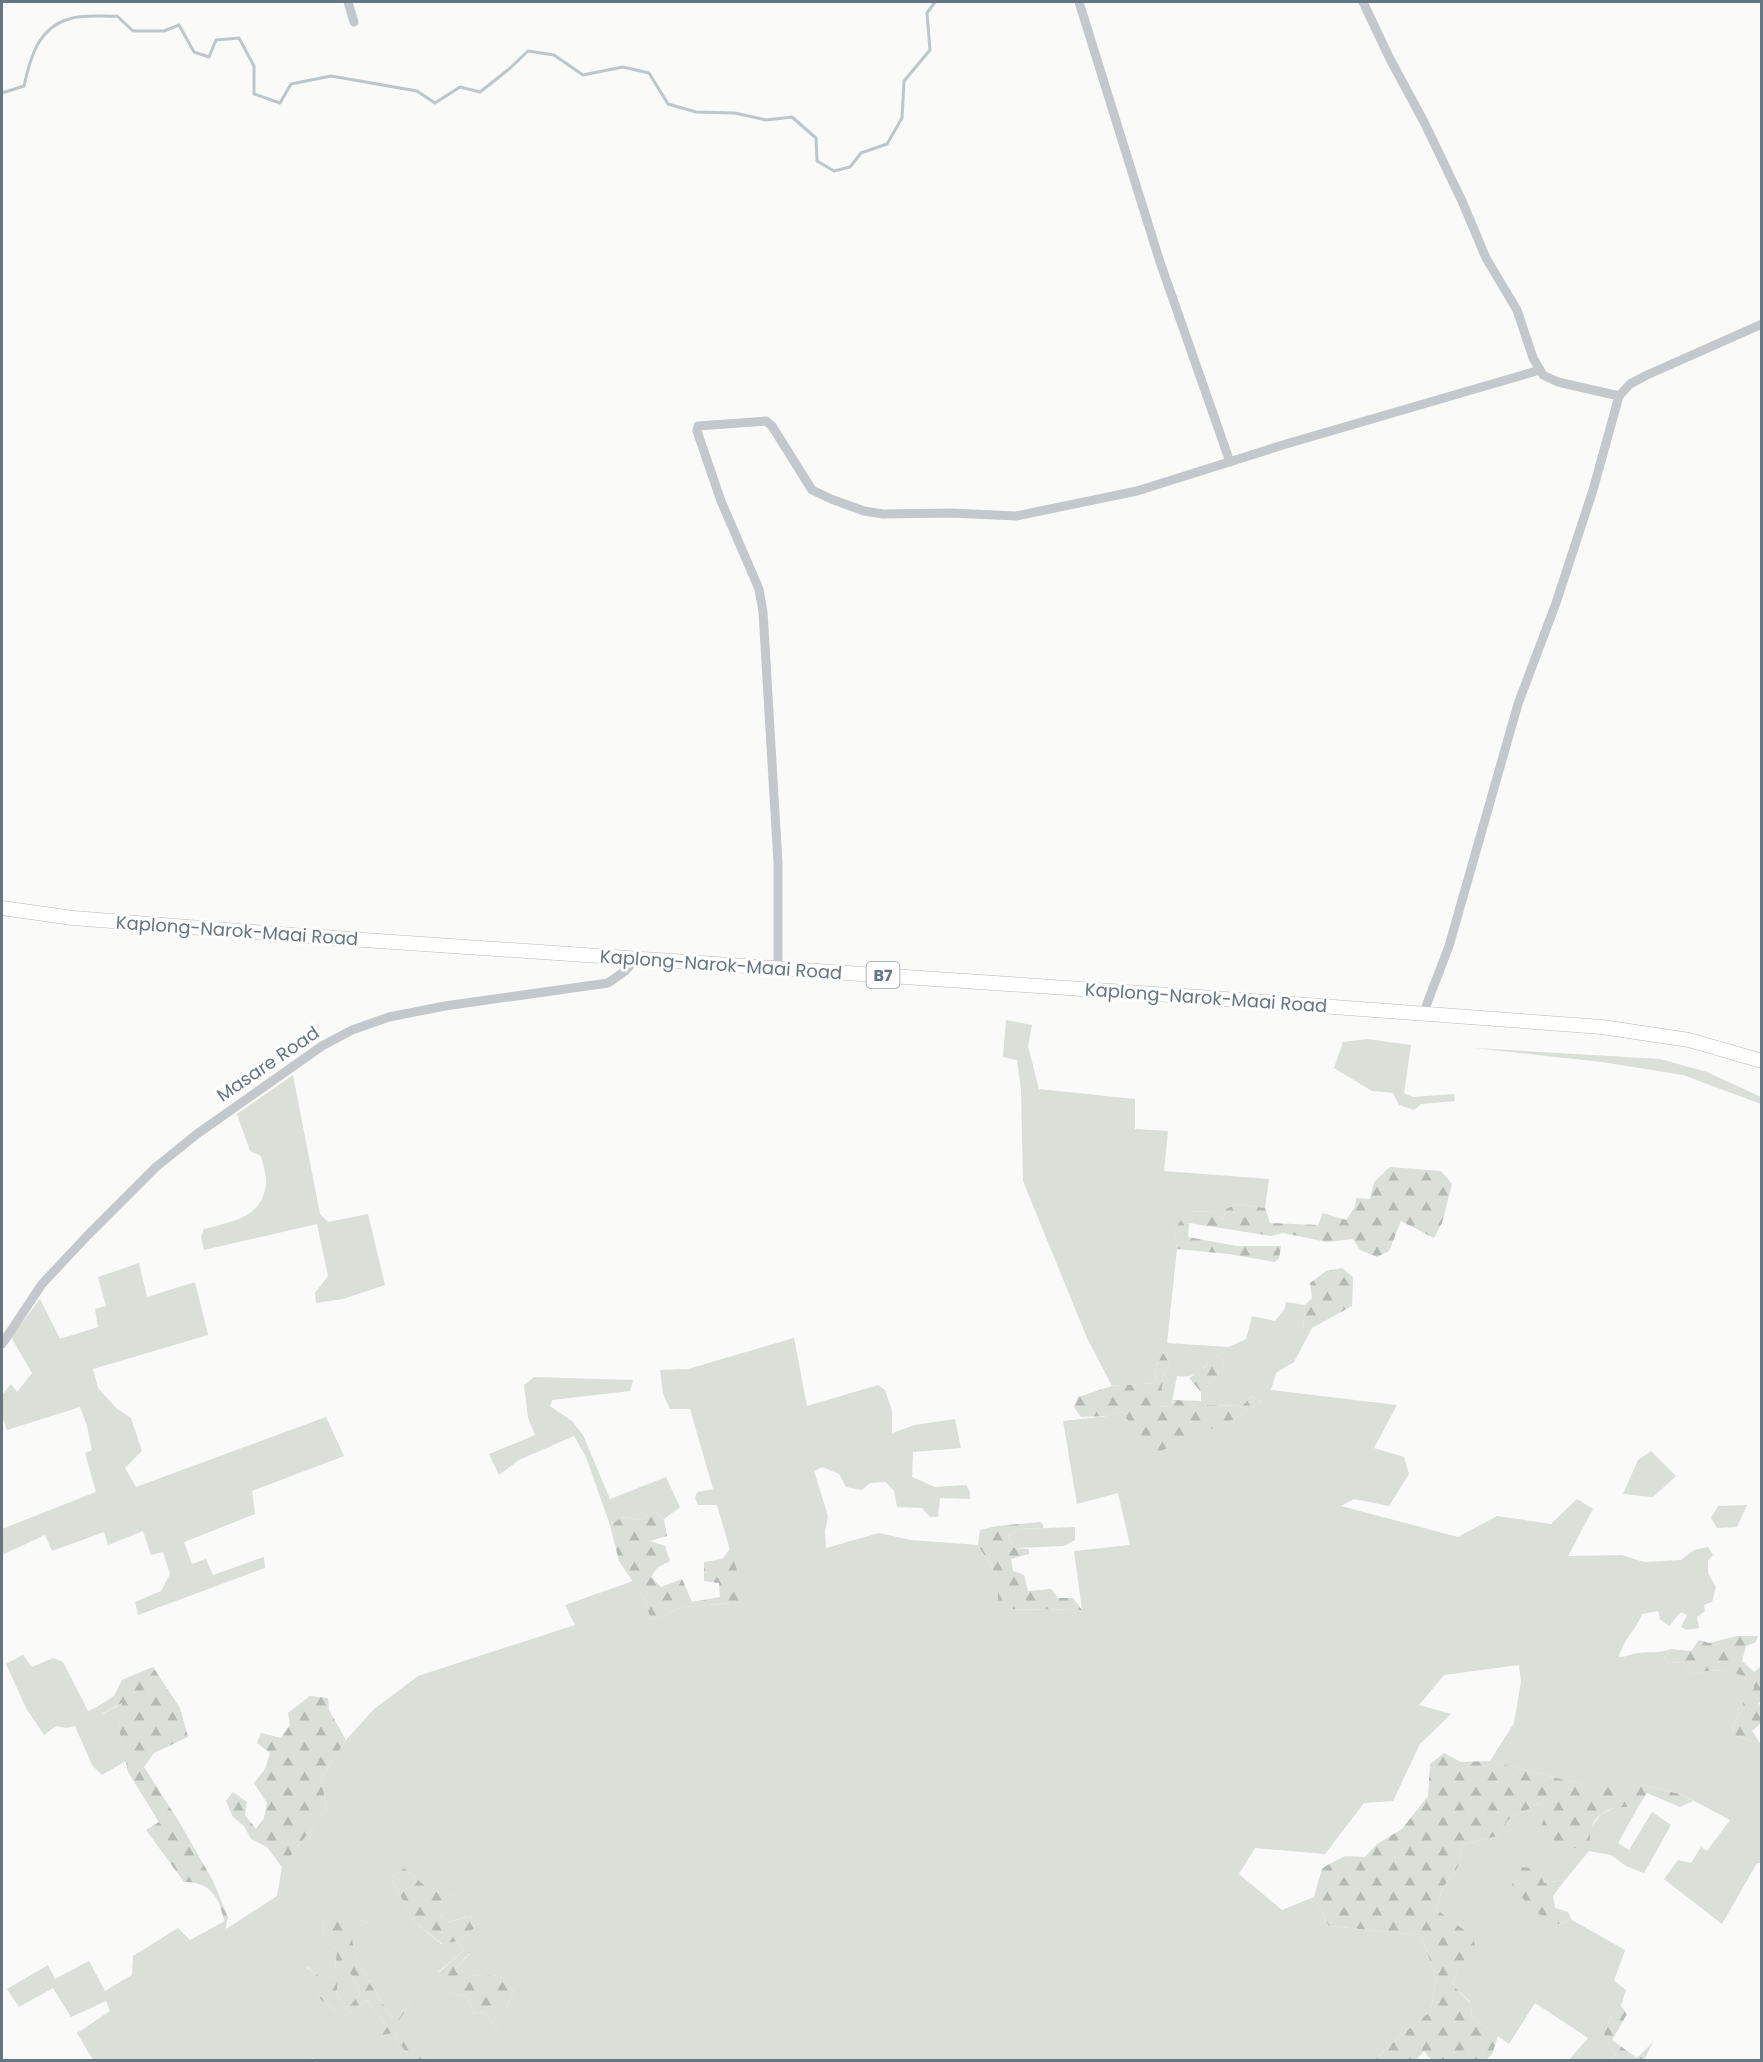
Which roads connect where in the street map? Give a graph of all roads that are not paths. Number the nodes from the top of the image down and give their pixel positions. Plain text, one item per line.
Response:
1 (348, 2) edge
2 (1079, 2) edge
3 (1363, 2) edge
4 (354, 22) dead end
5 (1761, 324) edge
6 (1540, 370) junction
7 (1619, 396) junction
8 (1230, 462) junction
9 (2, 908) edge
10 (636, 959) junction
11 (778, 968) junction
12 (1424, 1014) junction
13 (1761, 1061) edge
14 (2, 1344) edge

1 - 4 street
2 - 8 street
3 - 6 street
5 - 7 street
6 - 7 street
6 - 8 street
7 - 12 street
8 - 11 street
9 - 10 highway, Kaplong-Narok-Maai Road / B7
10 - 11 highway, Kaplong-Narok-Maai Road / B7
10 - 14 street, Masare Road
11 - 12 highway, Kaplong-Narok-Maai Road / B7
12 - 13 highway, Kaplong-Narok-Maai Road / B7

